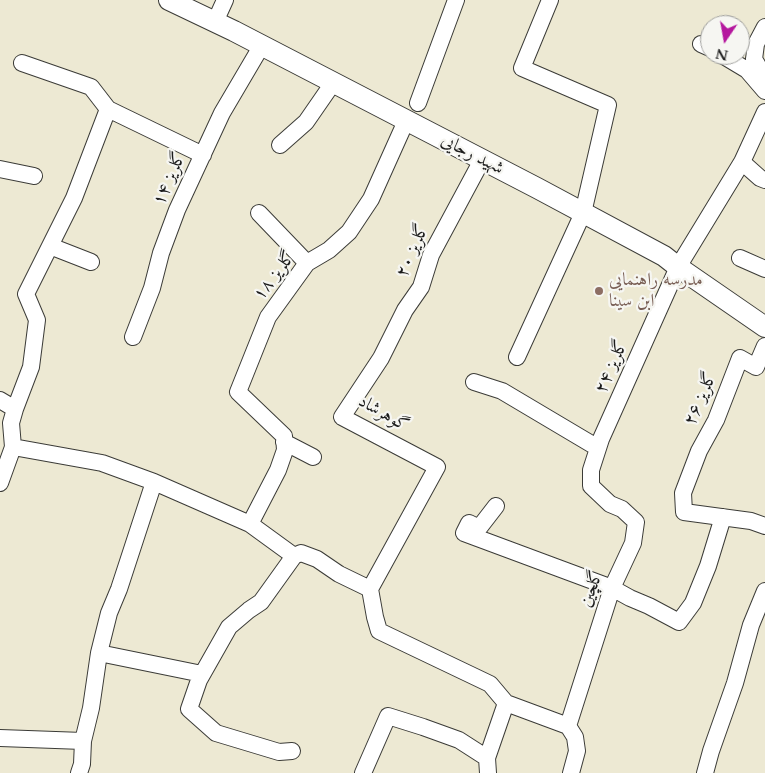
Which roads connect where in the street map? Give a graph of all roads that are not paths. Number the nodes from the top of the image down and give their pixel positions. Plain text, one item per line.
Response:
1 (169, 0) edge
2 (225, 0) edge
3 (456, 0) edge
4 (550, 0) edge
5 (215, 22) junction
6 (765, 27) edge
7 (262, 45) junction
8 (22, 63) dead end
9 (739, 65) edge
10 (765, 78) edge
11 (333, 83) junction
12 (765, 91) edge
13 (418, 103) dead end
14 (108, 109) junction
15 (765, 112) edge
16 (406, 121) junction
17 (280, 144) dead end
18 (203, 154) junction
19 (482, 160) junction
20 (742, 162) junction
21 (0, 169) edge
22 (34, 176) dead end
23 (765, 180) edge
24 (259, 213) dead end
25 (583, 213) junction
26 (50, 246) junction
27 (740, 258) dead end
28 (91, 262) dead end
29 (307, 263) junction
30 (678, 267) junction
31 (765, 269) edge
32 (765, 327) edge
33 (132, 337) dead end
34 (765, 346) edge
35 (517, 357) dead end
36 (381, 358) joint
37 (474, 382) dead end
38 (0, 400) edge
39 (15, 409) junction
40 (284, 442) junction
41 (13, 446) junction
42 (598, 448) junction
43 (313, 457) dead end
44 (154, 482) junction
45 (0, 483) edge
46 (590, 486) joint
47 (496, 506) dead end
48 (723, 517) junction
49 (250, 524) junction
50 (765, 526) edge
51 (294, 556) junction
52 (612, 588) junction
53 (370, 589) junction
54 (765, 592) edge
55 (100, 653) junction
56 (202, 674) junction
57 (506, 703) junction
58 (568, 726) junction
59 (0, 738) edge
60 (83, 741) junction
61 (292, 751) dead end
62 (488, 765) edge
63 (79, 773) edge
64 (363, 773) edge
65 (571, 773) edge
66 (705, 773) edge

1 - 5 street, شهید رجایی
2 - 5 street
3 - 13 street
4 - 25 street
5 - 7 street, شهید رجایی
6 - 10 street
7 - 11 street, شهید رجایی
7 - 18 street, گلریز ۱۴
8 - 14 street
9 - 12 street
11 - 16 street, شهید رجایی
11 - 17 street
14 - 18 street
14 - 26 street
15 - 20 street, گلریز ۲۴
16 - 19 street, شهید رجایی
16 - 29 street, گلریز ۱۸
18 - 33 street, گلریز ۱۴
19 - 25 street, شهید رجایی
19 - 36 street, گلریز ۲۰
20 - 23 street
20 - 30 street, گلریز ۲۴
21 - 22 street
24 - 29 street
25 - 30 street, شهید رجایی
25 - 35 street
26 - 28 street
26 - 39 street
27 - 31 street
29 - 40 street, گلریز ۱۸
30 - 32 street, شهید رجایی
30 - 42 street, گلریز ۲۴
34 - 48 street, گلریز ۲۶
36 - 53 street, گوهرشاد
37 - 42 street
38 - 39 street
39 - 41 street
40 - 43 street
40 - 49 street
41 - 44 street
41 - 45 street
42 - 46 street, گلریز ۲۴
44 - 49 street
44 - 55 street
46 - 52 street, گلچین
47 - 52 street
48 - 50 street
48 - 52 street
49 - 51 street
51 - 53 street
51 - 56 street
52 - 58 street, گلچین
53 - 57 street
54 - 66 street
55 - 56 street
55 - 60 street
56 - 61 street
57 - 58 street
57 - 62 street
58 - 65 street
59 - 60 street
60 - 63 street
62 - 64 street

